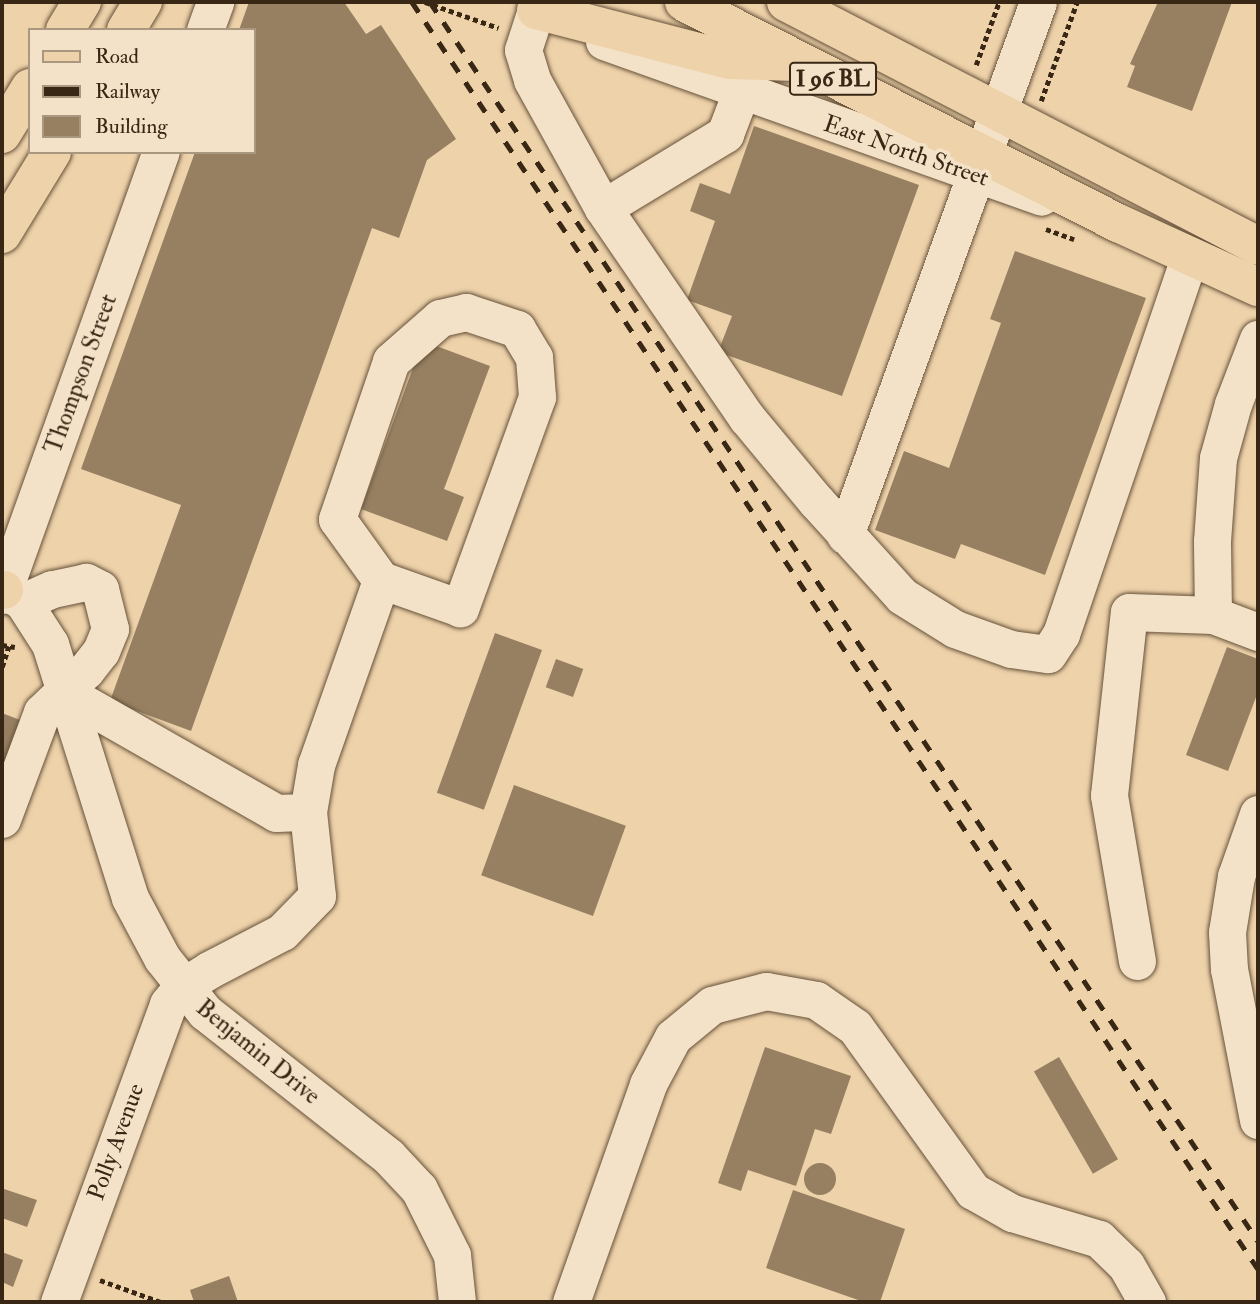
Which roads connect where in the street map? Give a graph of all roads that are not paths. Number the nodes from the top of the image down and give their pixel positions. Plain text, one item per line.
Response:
1 (82, 2) edge
2 (143, 2) edge
3 (215, 2) edge
4 (684, 2) edge
5 (786, 2) edge
6 (1038, 2) edge
7 (525, 6) edge
8 (66, 28) edge
9 (127, 28) edge
10 (206, 28) edge
11 (798, 61) junction
12 (28, 91) edge
13 (741, 92) junction
14 (989, 106) junction
15 (2, 134) edge
16 (51, 154) edge
17 (160, 154) edge
18 (978, 165) junction
19 (603, 208) junction
20 (2, 234) edge
21 (1258, 246) edge
22 (1189, 257) junction
23 (1258, 287) edge
24 (1258, 339) edge
25 (845, 535) junction
26 (381, 580) junction
27 (8, 594) edge
28 (1213, 615) junction
29 (1258, 632) edge
30 (65, 693) junction
31 (308, 812) junction
32 (1258, 814) edge
33 (2, 819) edge
34 (1242, 938) edge
35 (1137, 961) dead end
36 (182, 987) junction
37 (1251, 1048) edge
38 (1258, 1119) edge
39 (76, 1293) edge
40 (457, 1302) edge
41 (571, 1302) edge
42 (1147, 1302) edge

1 - 8 main road
2 - 9 main road
3 - 10 street
4 - 11 main road, I 96 BL
5 - 14 main road, I 96 BL
6 - 14 street
7 - 11 main road
7 - 13 street, East North Street
7 - 19 street
11 - 14 main road
11 - 18 main road, I 96 BL
12 - 15 main road
13 - 18 street, East North Street
13 - 19 street
14 - 18 street
14 - 21 main road, I 96 BL
16 - 20 main road
17 - 27 street, Thompson Street
18 - 22 main road, I 96 BL
18 - 25 street
19 - 25 street
22 - 23 main road, I 96 BL
22 - 25 street
24 - 28 street
26 - 26 street
26 - 31 street
27 - 30 street, Benjamin Drive
27 - 30 street
28 - 29 street
28 - 35 street
30 - 31 street
30 - 33 street
30 - 36 street, Benjamin Drive
31 - 36 street
32 - 34 street
34 - 37 street
36 - 39 street, Polly Avenue
36 - 40 street, Benjamin Drive
37 - 38 street
41 - 42 street

